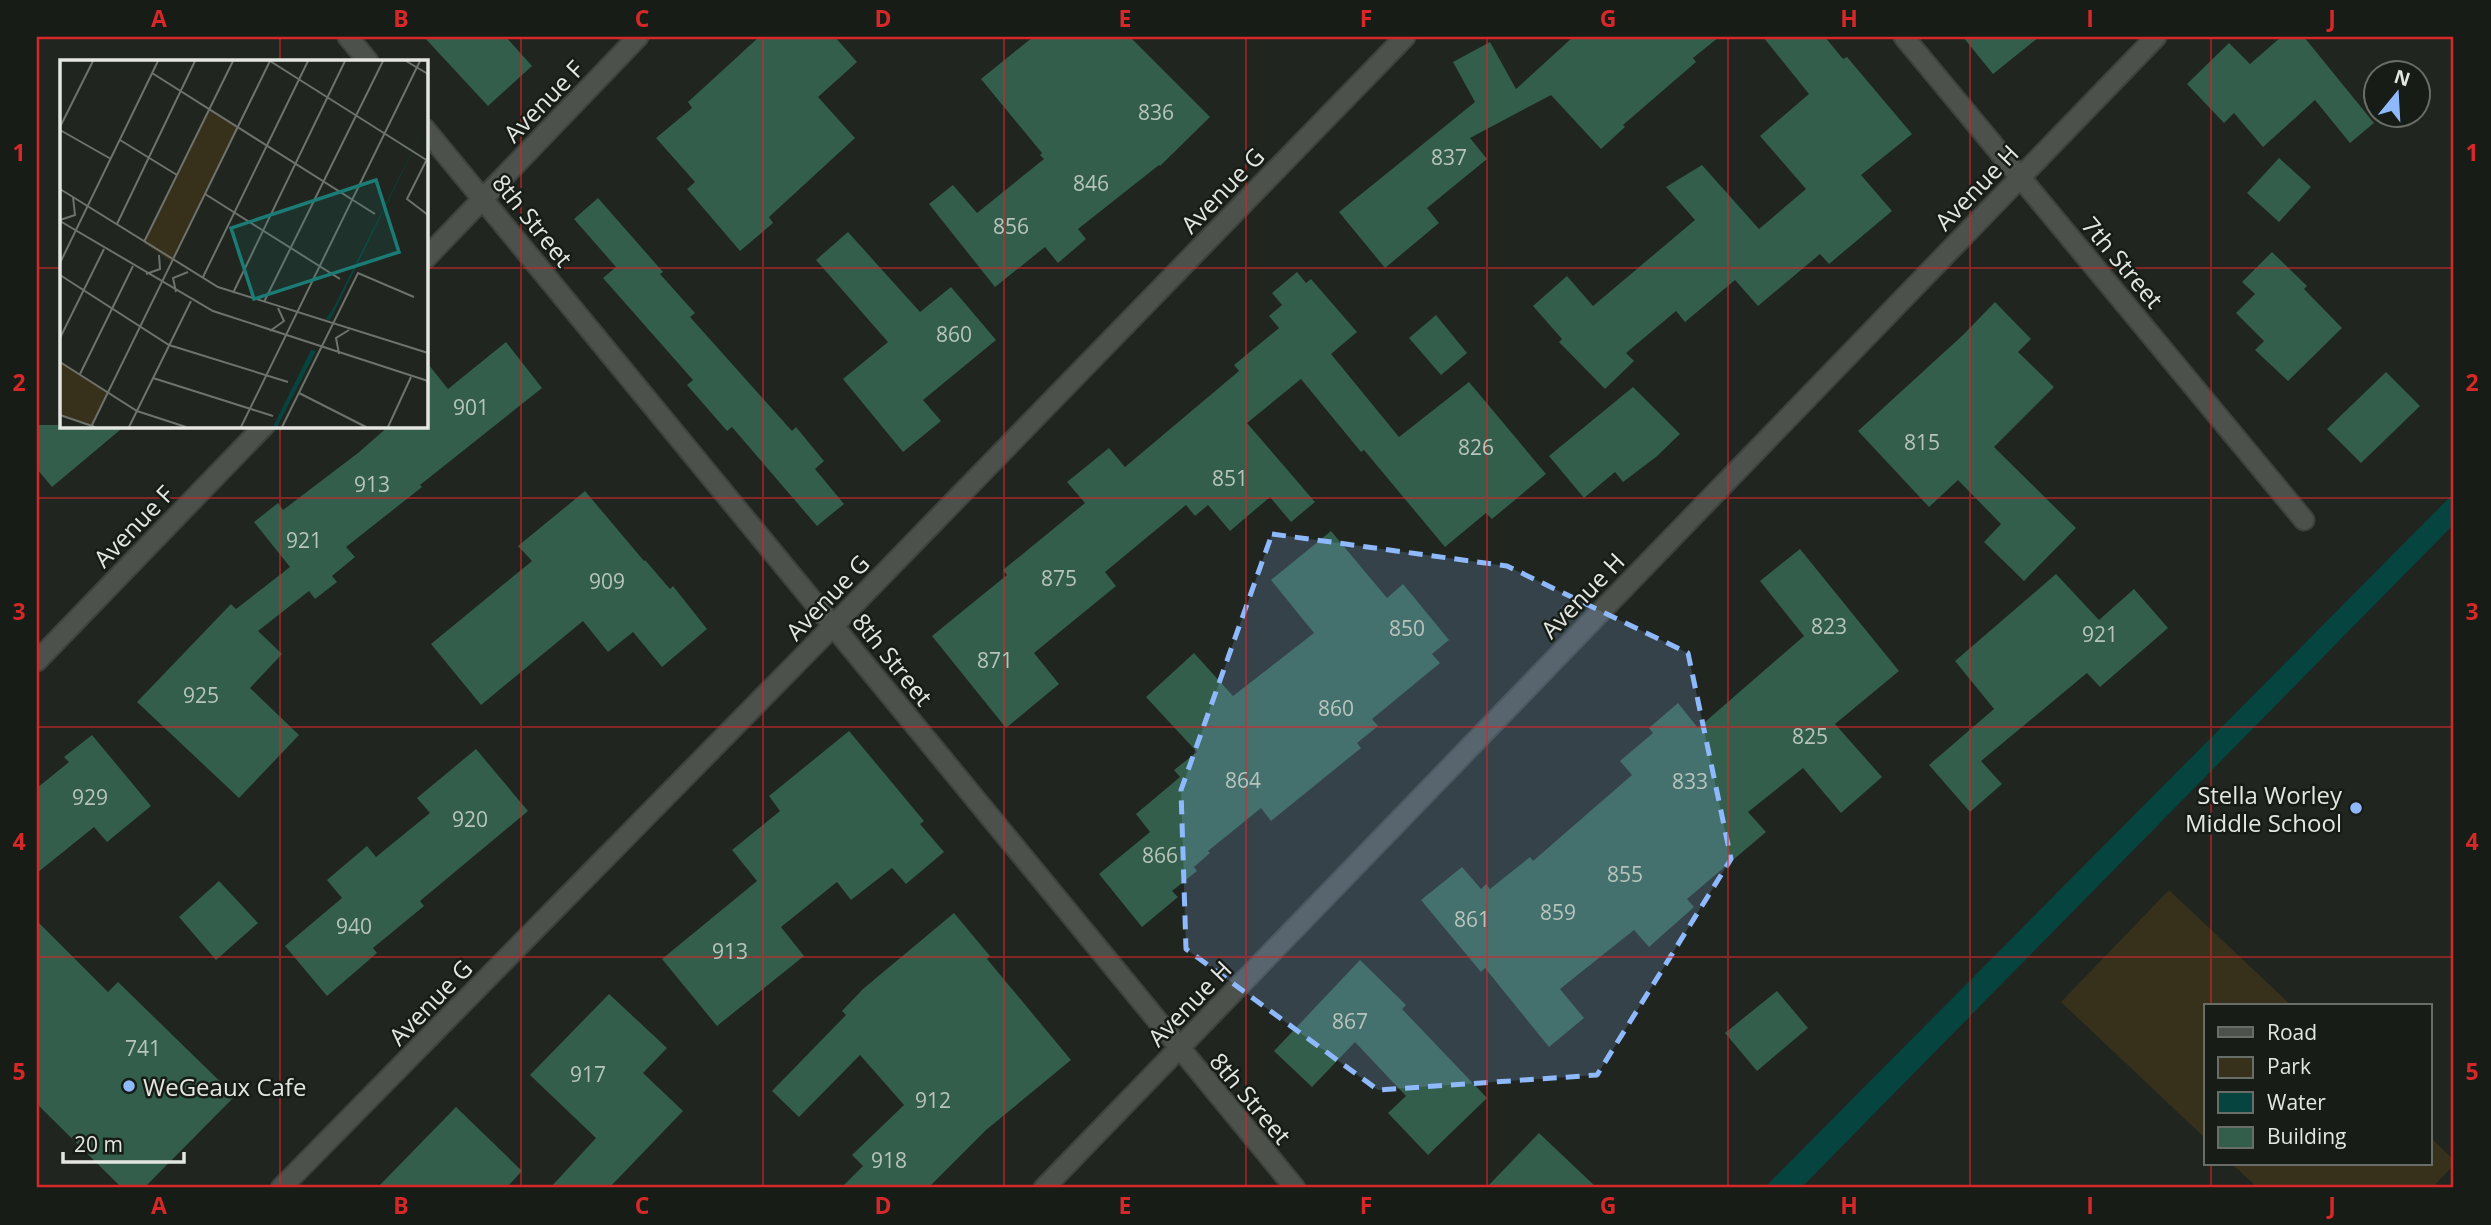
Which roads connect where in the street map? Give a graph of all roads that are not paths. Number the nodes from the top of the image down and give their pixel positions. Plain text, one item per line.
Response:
1 (348, 37) edge
2 (638, 37) edge
3 (1405, 37) edge
4 (1904, 37) edge
5 (2157, 37) edge
6 (367, 60) edge
7 (427, 131) edge
8 (2020, 177) junction
9 (484, 199) junction
10 (427, 257) edge
11 (263, 427) edge
12 (2304, 520) dead end
13 (834, 625) junction
14 (37, 662) edge
15 (1179, 1049) junction
16 (281, 1188) edge
17 (1044, 1188) edge
18 (1295, 1188) edge

1 - 6 street
2 - 9 street, Avenue F
3 - 13 street, Avenue G
4 - 8 street, 7th Street
5 - 8 street, Avenue H
7 - 9 street, 8th Street
8 - 12 street, 7th Street
8 - 15 street, Avenue H
9 - 10 street, Avenue F
9 - 13 street, 8th Street
11 - 14 street, Avenue F
13 - 15 street, 8th Street
13 - 16 street, Avenue G
15 - 17 street, Avenue H
15 - 18 street, 8th Street

